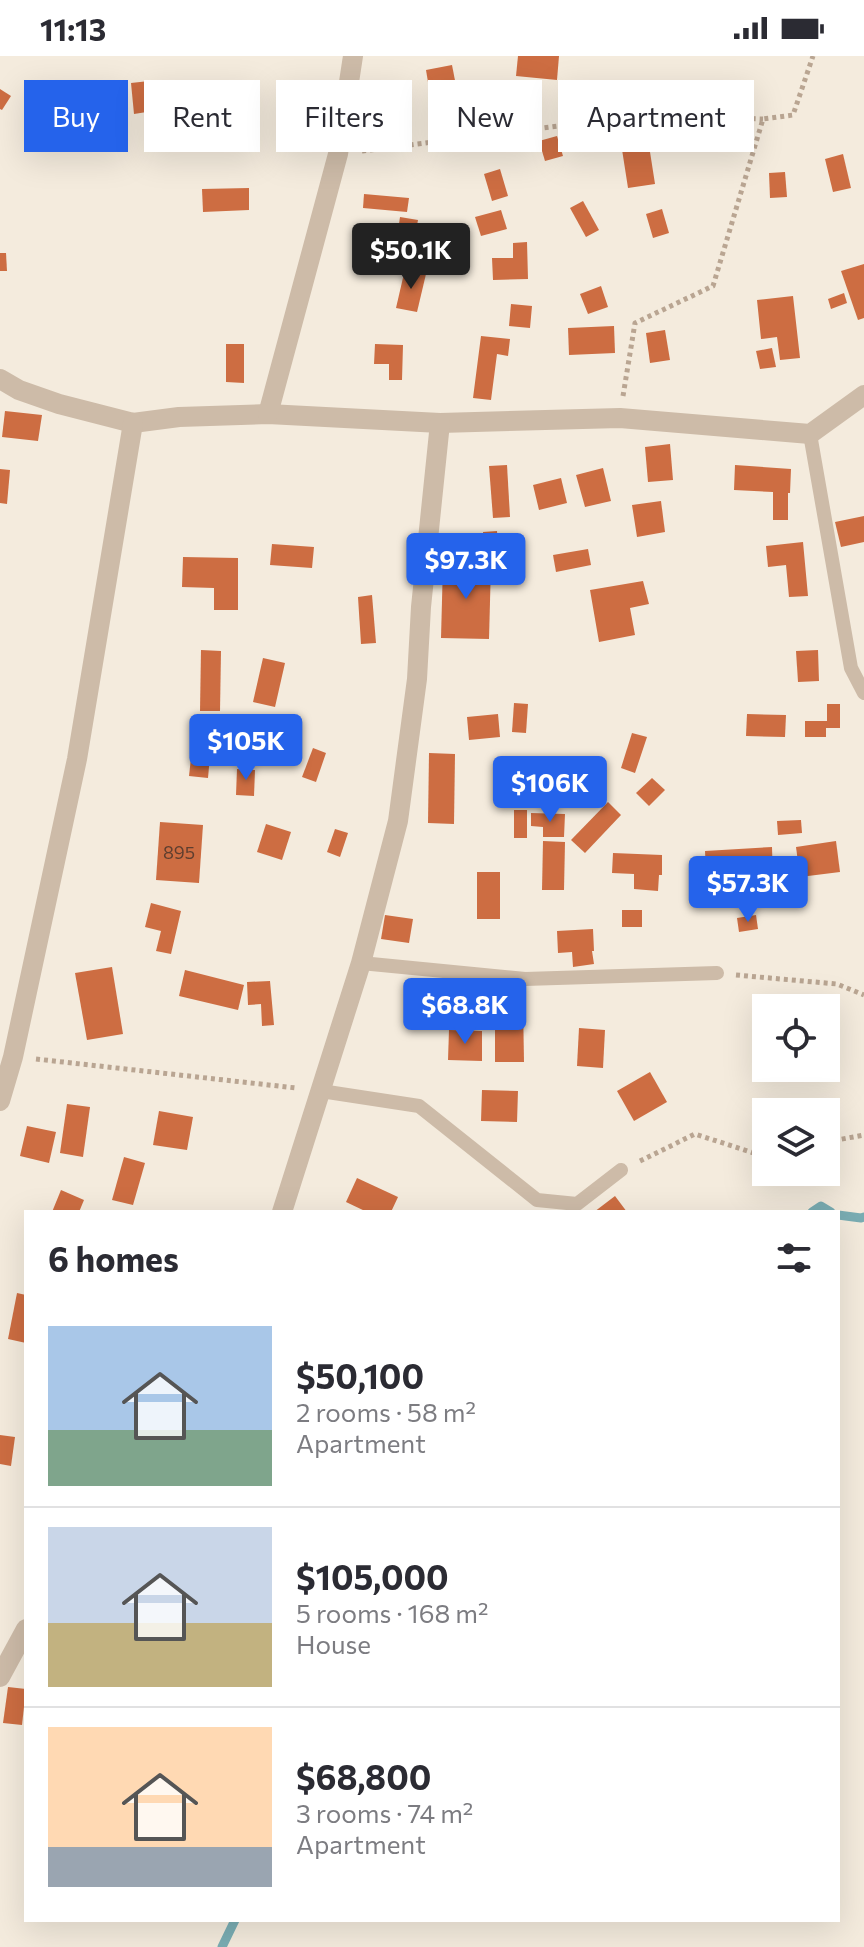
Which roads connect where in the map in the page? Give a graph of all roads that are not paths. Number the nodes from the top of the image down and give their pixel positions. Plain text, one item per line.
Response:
1 (353, 56) edge
2 (0, 379) edge
3 (864, 395) edge
4 (268, 414) junction
5 (133, 423) junction
6 (440, 423) junction
7 (810, 434) junction
8 (864, 693) edge
9 (361, 963) junction
10 (717, 973) road end
11 (321, 1091) junction
12 (0, 1101) edge
13 (621, 1170) road end
14 (283, 1210) edge
15 (24, 1633) edge
16 (0, 1677) edge

1 - 4 street
2 - 5 street
3 - 7 street
4 - 5 street
4 - 6 street
5 - 12 street
6 - 7 street
6 - 9 street
7 - 8 lane
9 - 10 lane
9 - 11 street
11 - 13 lane
11 - 14 street
15 - 16 street

